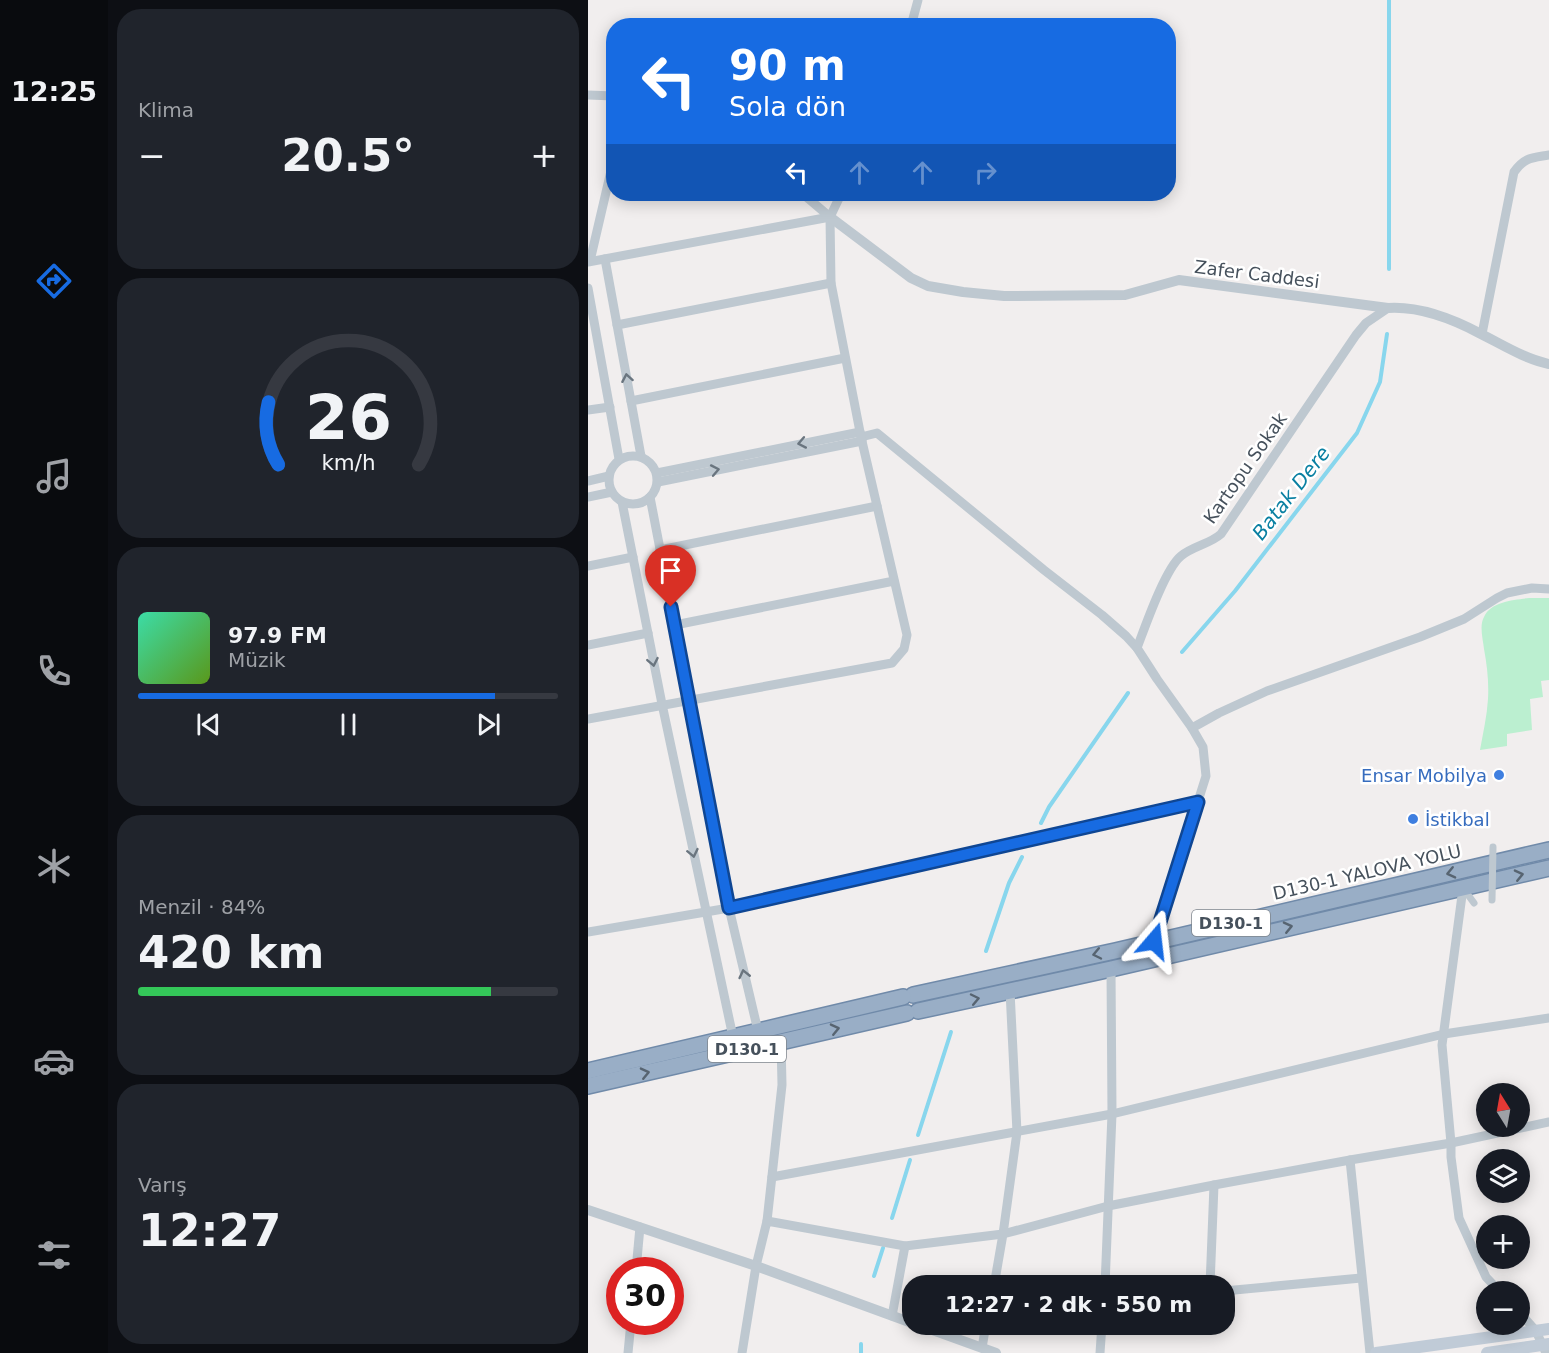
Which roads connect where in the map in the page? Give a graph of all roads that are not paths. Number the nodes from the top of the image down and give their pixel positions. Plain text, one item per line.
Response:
1 (918, 0) edge
2 (913, 18) edge
3 (588, 95) edge
4 (606, 96) edge
5 (1549, 155) edge
6 (606, 191) edge
7 (811, 201) edge
8 (838, 201) edge
9 (830, 217) junction
10 (605, 259) junction
11 (589, 261) edge
12 (831, 283) junction
13 (588, 288) edge
14 (1388, 308) junction
15 (617, 325) junction
16 (592, 328) edge
17 (1482, 334) junction
18 (845, 358) junction
19 (1549, 364) edge
20 (631, 400) junction
21 (610, 407) junction
22 (588, 411) edge
23 (861, 436) junction
24 (641, 456) junction
25 (619, 459) junction
26 (609, 477) junction
27 (657, 477) junction
28 (588, 481) edge
29 (612, 492) junction
30 (588, 497) edge
31 (650, 497) junction
32 (622, 502) junction
33 (877, 506) junction
34 (660, 550) junction
35 (633, 557) junction
36 (588, 566) edge
37 (894, 581) junction
38 (1549, 589) edge
39 (675, 625) junction
40 (648, 633) junction
41 (588, 645) edge
42 (1137, 648) junction
43 (689, 699) junction
44 (662, 704) junction
45 (588, 719) edge
46 (1192, 728) junction
47 (1198, 802) junction
48 (1493, 847) dead end
49 (1549, 850) edge
50 (1549, 868) edge
51 (1463, 888) junction
52 (1492, 900) dead end
53 (1474, 903) dead end
54 (729, 908) junction
55 (705, 913) junction
56 (588, 932) edge
57 (1154, 941) junction
58 (1111, 969) junction
59 (1010, 991) junction
60 (1549, 1018) edge
61 (758, 1031) junction
62 (1444, 1034) junction
63 (733, 1037) junction
64 (781, 1041) junction
65 (588, 1071) edge
66 (588, 1086) edge
67 (1112, 1114) junction
68 (1549, 1122) edge
69 (1017, 1132) junction
70 (1451, 1143) junction
71 (1350, 1160) junction
72 (772, 1177) junction
73 (1214, 1185) junction
74 (1108, 1206) junction
75 (588, 1210) edge
76 (767, 1221) junction
77 (640, 1227) junction
78 (1004, 1234) junction
79 (905, 1246) junction
80 (637, 1257) edge
81 (756, 1266) junction
82 (996, 1275) edge
83 (1105, 1275) edge
84 (1210, 1275) edge
85 (1361, 1278) junction
86 (1490, 1281) edge
87 (1235, 1290) edge
88 (892, 1316) junction
89 (902, 1320) edge
90 (1530, 1324) edge
91 (1549, 1329) edge
92 (1536, 1331) junction
93 (630, 1335) edge
94 (945, 1335) edge
95 (984, 1335) edge
96 (1101, 1335) edge
97 (982, 1348) junction
98 (1546, 1348) edge
99 (628, 1353) edge
100 (742, 1353) edge
101 (996, 1353) edge
102 (1100, 1353) edge
103 (1370, 1353) edge
104 (1376, 1353) edge
105 (1487, 1353) edge

1 - 2 street
3 - 4 street
5 - 17 street
6 - 11 street
7 - 9 street
8 - 9 street
9 - 10 street
9 - 12 street
9 - 14 street, Zafer Caddesi
10 - 11 street
10 - 15 street
12 - 15 street
12 - 18 street
13 - 16 street
14 - 17 street, Zafer Caddesi
14 - 42 street, Kartopu Sokak
20 -> 15 street
16 - 21 street
17 - 19 street, Zafer Caddesi
18 - 20 street
18 - 23 street
20 - 24 street
21 - 22 street
21 - 25 street
23 - 27 street
23 - 33 street
23 - 42 street
24 - 25 street
24 - 27 street
25 - 26 street
26 - 28 street
26 - 29 street
27 - 31 street
29 - 30 street
29 - 32 street
31 - 32 street
31 - 34 street
32 - 35 street
33 - 34 street
33 - 37 street
34 - 39 street
35 - 36 street
35 - 40 street
37 - 39 street
37 - 43 street
38 - 46 street
39 - 43 street
40 - 41 street
40 -> 44 street
42 - 46 street
43 - 44 street
43 - 54 street
44 - 45 street
44 -> 55 street
46 - 47 street
47 - 54 street
47 - 57 street
48 - 52 street, bridge
49 -> 57 highway, D130-1 YALOVA YOLU / D130-1
51 -> 50 highway, D130-1
51 - 53 street
58 -> 51 highway, D130-1
51 - 62 street
54 - 55 street
61 -> 54 street
55 - 56 street
55 - 63 street
57 -> 61 highway, D130-1 YALOVA YOLU / D130-1
58 - 59 highway, D130-1
58 - 67 street
64 -> 59 highway, D130-1
59 - 69 street
60 - 62 street
61 - 63 highway, D130-1 YALOVA YOLU / D130-1
62 - 67 street
62 - 70 street
63 - 65 highway, D130-1 YALOVA YOLU / D130-1
66 -> 64 highway, D130-1
64 - 72 street
67 - 69 street
67 - 74 street
68 - 70 street
69 - 72 street
69 - 78 street
70 - 71 street
70 - 86 street
71 - 73 street
71 - 85 street
72 - 76 street
73 - 74 street
73 - 84 street
74 - 78 street
74 - 83 street
75 - 77 street
76 - 79 street
76 - 81 street
77 - 80 street
77 - 81 street
78 - 79 street
78 - 82 street
79 - 88 street
81 - 88 street
81 - 100 street
85 - 87 street
85 - 103 street
88 - 89 street
90 - 92 street
91 - 92 main road
92 - 98 street
92 - 104 main road
93 - 99 street
94 - 97 street
95 - 97 street
96 - 102 street
97 - 101 street
98 - 105 main road

